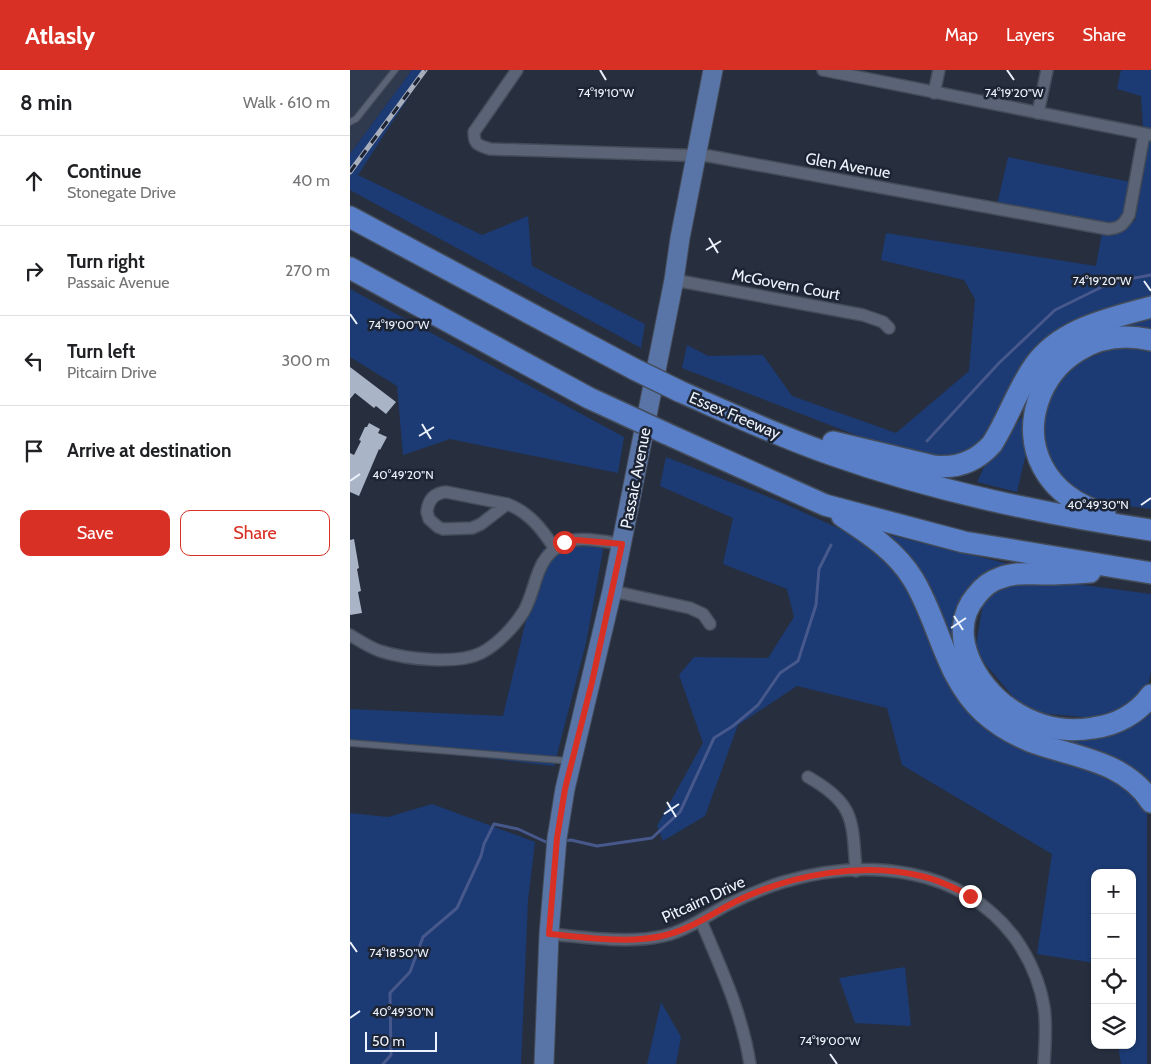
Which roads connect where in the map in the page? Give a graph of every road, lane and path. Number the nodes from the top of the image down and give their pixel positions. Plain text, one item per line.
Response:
1 (395, 70) edge
2 (516, 70) edge
3 (713, 70) edge
4 (828, 70) edge
5 (939, 70) edge
6 (1047, 70) edge
7 (934, 93) junction
8 (1038, 113) junction
9 (350, 122) edge
10 (1148, 134) edge
11 (695, 155) junction
12 (350, 217) edge
13 (350, 268) edge
14 (674, 280) junction
15 (1151, 307) edge
16 (889, 328) dead end
17 (1151, 340) edge
18 (775, 433) junction
19 (507, 504) junction
20 (825, 505) junction
21 (1151, 529) edge
22 (622, 544) junction
23 (555, 548) junction
24 (1144, 572) edge
25 (612, 592) junction
26 (710, 624) dead end
27 (350, 635) edge
28 (1151, 695) edge
29 (350, 743) edge
30 (572, 762) junction
31 (808, 777) dead end
32 (1151, 802) edge
33 (856, 871) junction
34 (701, 921) junction
35 (549, 934) junction
36 (544, 1064) edge
37 (750, 1064) edge
38 (1044, 1064) edge

1 - 9 lane
2 - 11 street, Glen Avenue
3 - 11 main road, Passaic Avenue
4 - 7 street
5 - 7 street
6 - 8 street
7 - 8 street
8 - 10 street
10 - 11 street, Glen Avenue
11 - 14 main road, Passaic Avenue
12 - 18 highway, Essex Freeway, bridge
13 - 20 highway, bridge
14 - 16 street, McGovern Court
14 - 22 main road, Passaic Avenue
15 - 18 highway
17 - 21 highway
18 - 21 highway, Essex Freeway
19 - 19 street
19 - 23 street
20 - 24 highway
20 - 32 highway
22 - 23 street
22 - 25 main road, Passaic Avenue
23 - 27 street
24 - 28 highway
25 - 26 street
25 - 30 main road, Passaic Avenue
29 - 30 lane
30 - 35 main road, Passaic Avenue
31 - 33 street
33 - 34 street, Pitcairn Drive
33 - 38 street, Pitcairn Drive
34 - 35 street, Pitcairn Drive
34 - 37 street
35 - 36 main road, Passaic Avenue

